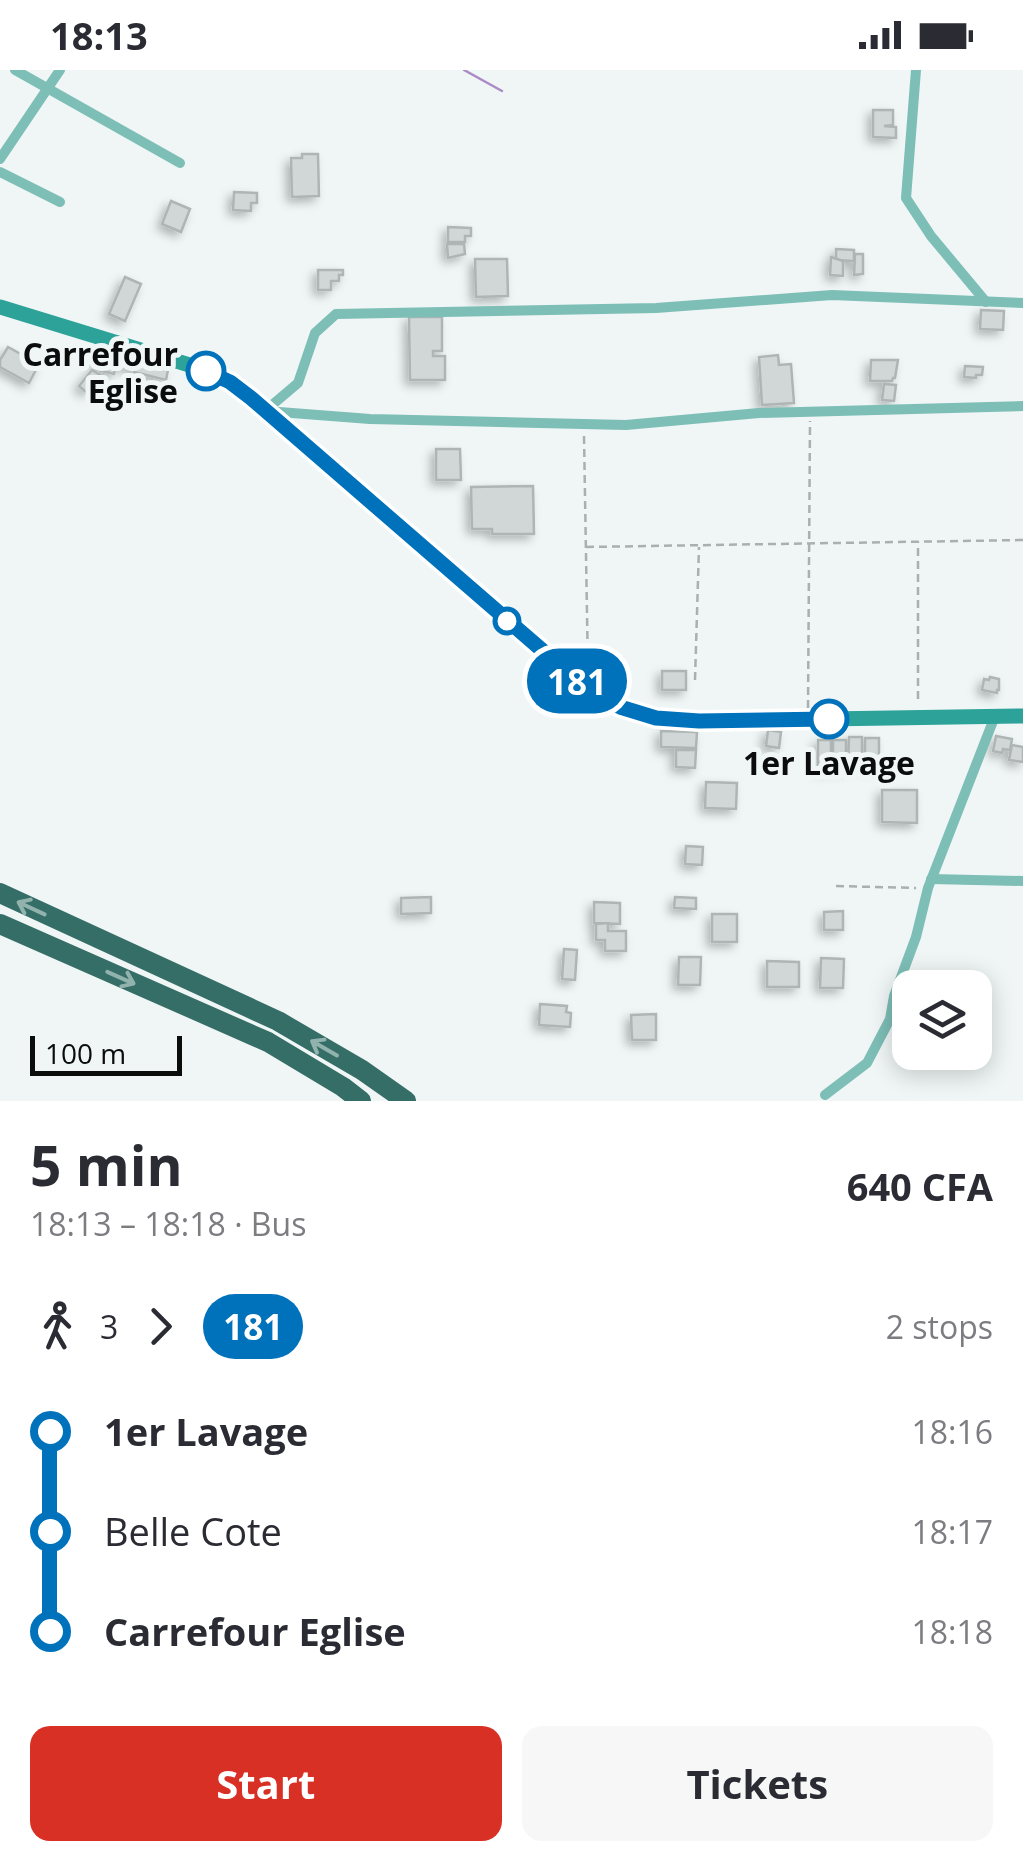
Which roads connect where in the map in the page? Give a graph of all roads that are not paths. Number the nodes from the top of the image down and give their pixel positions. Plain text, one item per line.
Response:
1 (14, 70) edge
2 (60, 70) edge
3 (916, 70) edge
4 (48, 88) junction
5 (0, 159) edge
6 (180, 163) dead end
7 (0, 172) edge
8 (60, 202) dead end
9 (986, 302) junction
10 (1023, 304) edge
11 (0, 307) edge
12 (1023, 406) edge
13 (266, 411) junction
14 (995, 716) junction
15 (1023, 716) edge
16 (1023, 881) edge
17 (929, 883) junction
18 (0, 893) edge
19 (0, 924) edge
20 (825, 1096) dead end
21 (361, 1101) edge
22 (406, 1101) edge

1 - 4 street
2 - 4 street
3 - 9 street
4 - 5 street
4 - 6 street
7 - 8 street
9 - 10 street
9 - 13 street
11 - 13 street
12 - 13 street
13 - 14 street
14 - 15 street
14 - 17 street
16 - 17 street
17 - 20 street
22 -> 18 highway
19 -> 21 highway

